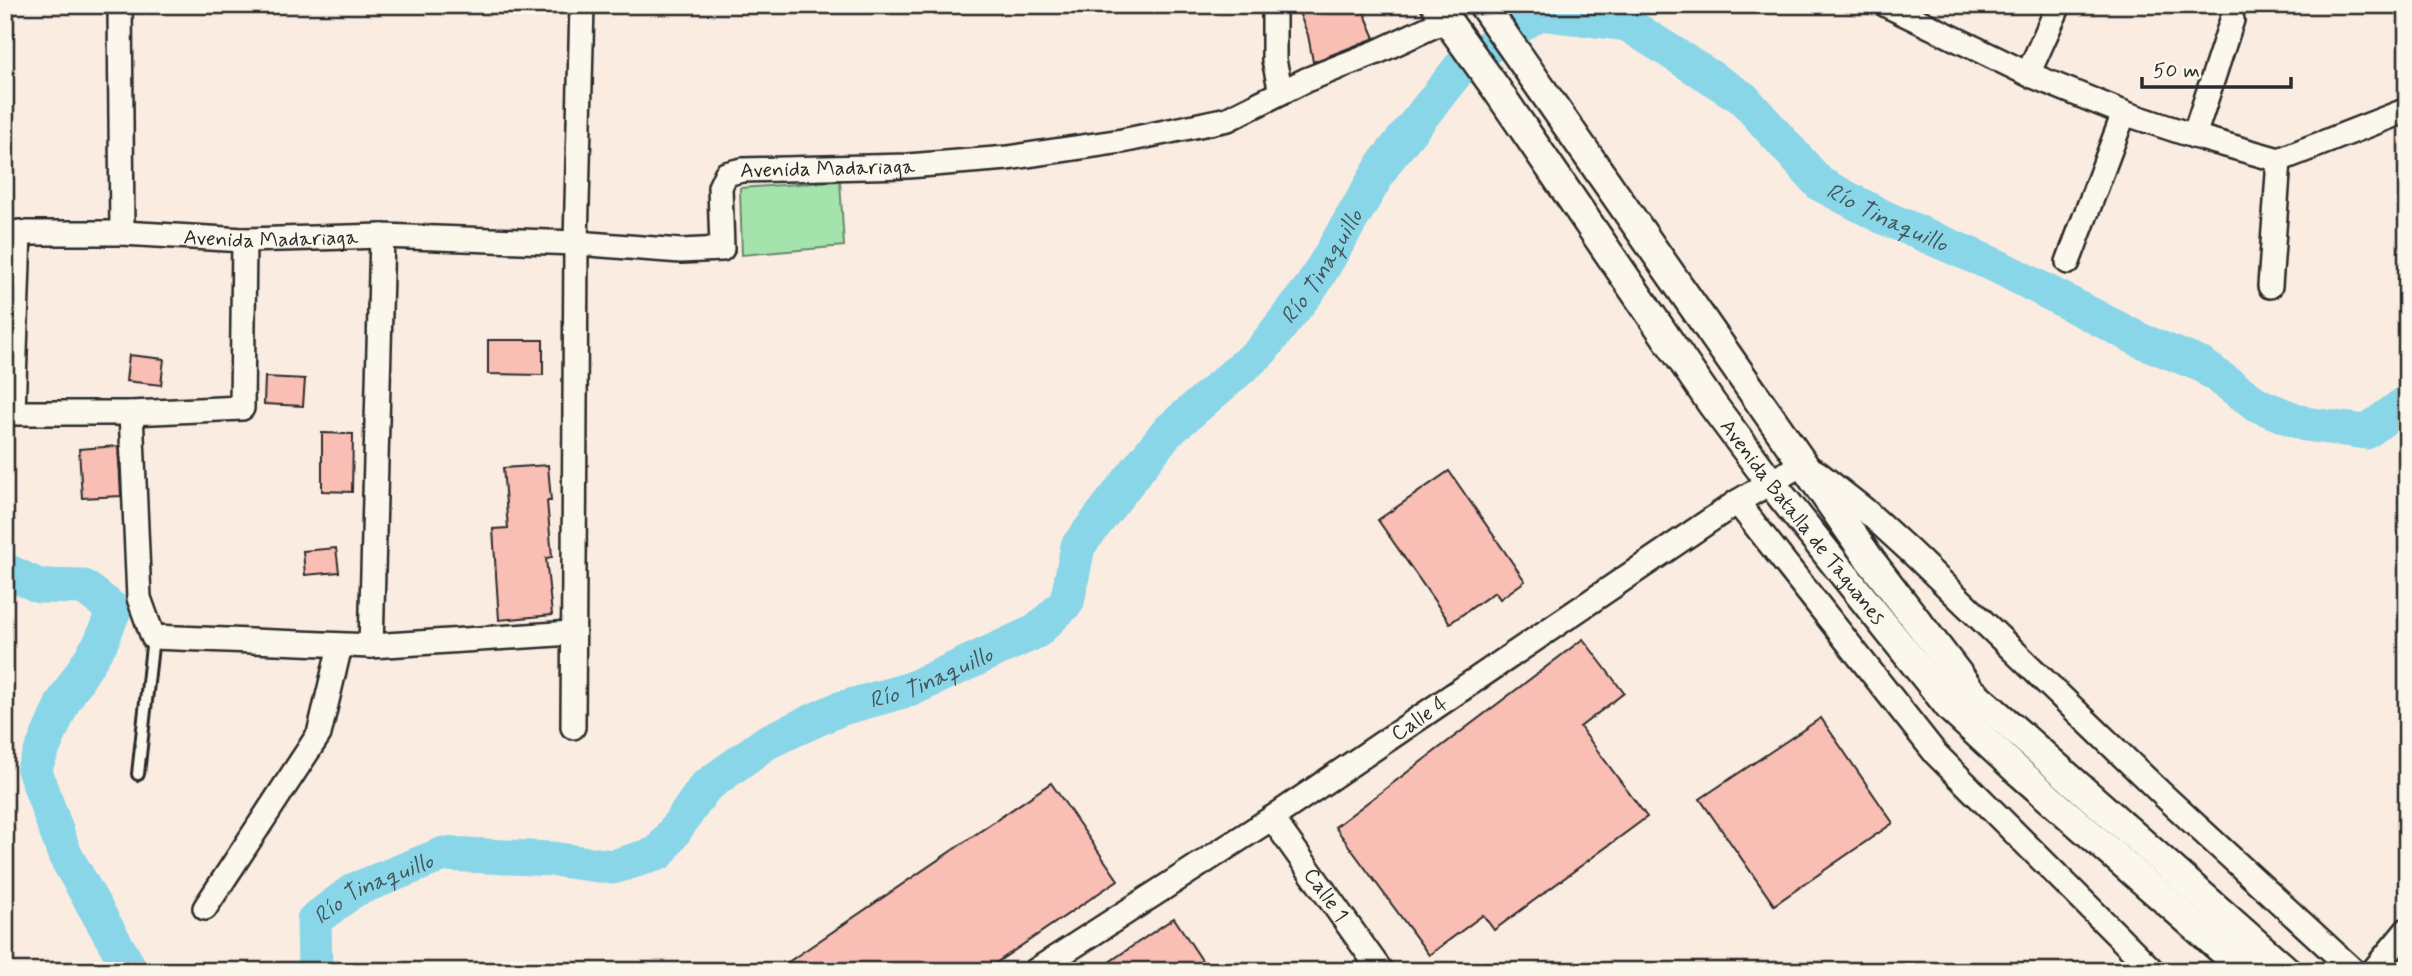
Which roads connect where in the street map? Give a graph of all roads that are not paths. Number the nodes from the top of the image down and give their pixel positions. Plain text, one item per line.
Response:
1 (120, 5) edge
2 (582, 5) edge
3 (1274, 5) edge
4 (1886, 5) edge
5 (2059, 5) edge
6 (1484, 6) edge
7 (1446, 19) edge
8 (2232, 20) dead end
9 (2028, 74) junction
10 (1281, 92) junction
11 (2407, 110) edge
12 (2124, 113) junction
13 (2194, 136) junction
14 (2279, 160) junction
15 (12, 232) edge
16 (122, 233) junction
17 (382, 236) junction
18 (244, 240) junction
19 (576, 243) junction
20 (2068, 262) dead end
21 (2270, 286) dead end
22 (131, 413) junction
23 (1802, 464) junction
24 (1771, 483) junction
25 (1737, 502) junction
26 (572, 633) junction
27 (153, 637) junction
28 (340, 646) junction
29 (372, 646) junction
30 (573, 727) dead end
31 (138, 774) dead end
32 (1272, 818) junction
33 (205, 908) dead end
34 (2407, 930) edge
35 (1035, 971) edge
36 (1381, 971) edge
37 (2153, 971) edge
38 (2246, 971) edge
39 (2287, 971) edge
40 (2354, 971) edge
41 (2373, 971) edge

1 - 16 street
2 - 19 street
3 - 10 street
4 - 9 street
5 - 9 street
6 - 23 street, Avenida Batalla de Taguanes
7 - 10 street, Avenida Madariaga
7 - 24 street, Avenida Batalla de Taguanes
8 - 13 street
9 - 12 street
10 - 19 street, Avenida Madariaga
11 - 14 street
12 - 13 street
12 - 20 street
13 - 14 street
14 - 21 street
15 - 16 street, Avenida Madariaga
15 - 22 street
16 - 18 street, Avenida Madariaga
17 - 18 street, Avenida Madariaga
17 - 19 street, Avenida Madariaga
17 - 29 street
18 - 22 street
19 - 26 street
22 - 27 street
23 - 24 street, Calle 4
23 - 39 street, Avenida Batalla de Taguanes
23 - 40 street
24 - 25 street, Calle 4
24 - 38 street, Avenida Batalla de Taguanes
25 - 32 street, Calle 4
25 - 37 street
26 - 29 street
26 - 30 street
27 - 28 street
27 - 31 lane
28 - 29 street
28 - 33 street
32 - 35 street, Calle 4
32 - 36 street, Calle 1
34 - 41 street

